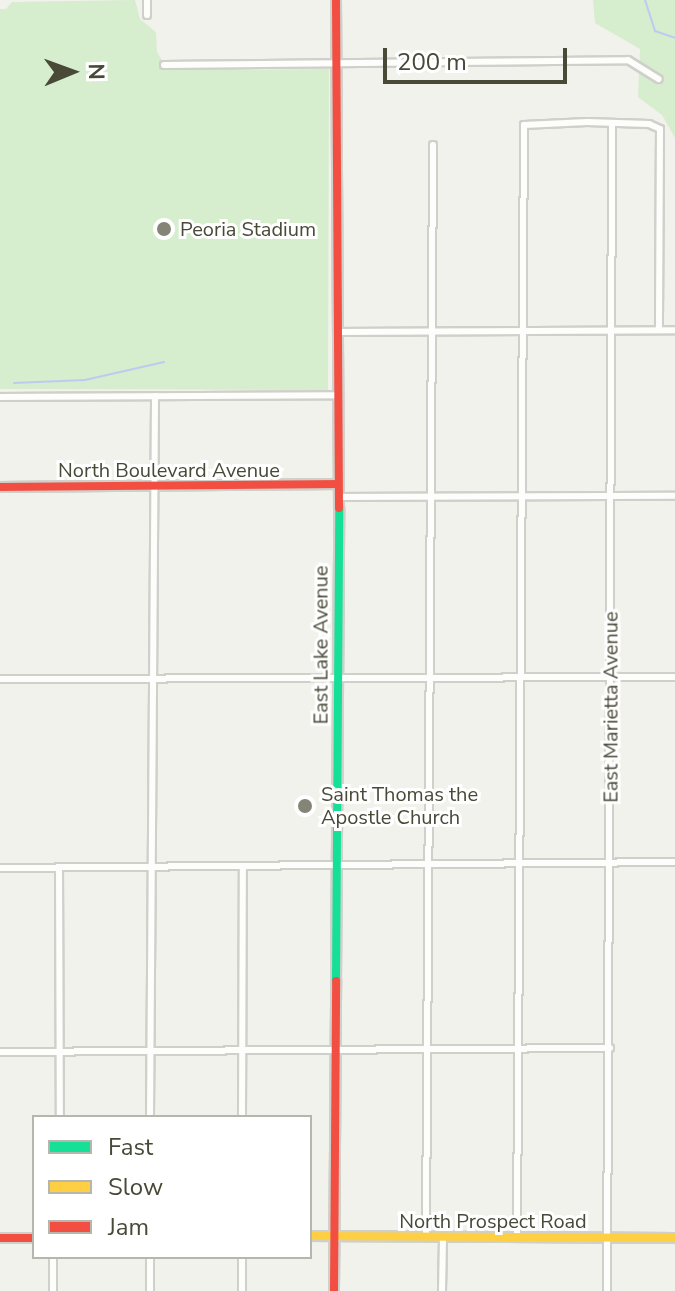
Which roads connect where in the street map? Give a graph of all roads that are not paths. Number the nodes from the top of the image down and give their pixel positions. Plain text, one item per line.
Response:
1 (147, 0) edge
2 (336, 0) edge
3 (147, 15) dead end
4 (336, 61) junction
5 (164, 65) dead end
6 (658, 79) dead end
7 (612, 124) junction
8 (433, 145) dead end
9 (659, 330) junction
10 (675, 330) edge
11 (522, 331) junction
12 (612, 331) junction
13 (339, 332) junction
14 (433, 332) junction
15 (339, 395) junction
16 (155, 396) junction
17 (0, 397) edge
18 (338, 484) junction
19 (153, 486) junction
20 (0, 487) edge
21 (675, 496) edge
22 (338, 497) junction
23 (520, 497) junction
24 (430, 498) junction
25 (612, 498) junction
26 (520, 677) junction
27 (611, 677) junction
28 (675, 677) edge
29 (429, 678) junction
30 (0, 679) edge
31 (152, 679) junction
32 (338, 679) junction
33 (675, 862) edge
34 (611, 863) junction
35 (338, 864) junction
36 (429, 864) junction
37 (519, 864) junction
38 (151, 866) junction
39 (243, 866) junction
40 (59, 867) junction
41 (0, 868) edge
42 (427, 1048) junction
43 (518, 1048) junction
44 (610, 1048) junction
45 (336, 1049) junction
46 (242, 1050) junction
47 (151, 1051) junction
48 (0, 1052) edge
49 (59, 1052) junction
50 (60, 1115) edge
51 (150, 1115) edge
52 (242, 1115) edge
53 (312, 1236) edge
54 (517, 1236) junction
55 (334, 1237) junction
56 (426, 1237) junction
57 (443, 1237) junction
58 (608, 1237) junction
59 (0, 1238) edge
60 (32, 1238) edge
61 (675, 1238) edge
62 (53, 1259) edge
63 (150, 1259) edge
64 (242, 1259) edge
65 (53, 1291) edge
66 (150, 1291) edge
67 (242, 1291) edge
68 (334, 1291) edge
69 (442, 1291) edge
70 (607, 1291) edge

1 - 3 street
2 - 4 street, East Lake Avenue
4 - 5 street
4 - 6 street
4 - 13 street, East Lake Avenue
7 - 9 street
7 - 11 street
7 - 12 street, East Marietta Avenue
8 - 14 street
9 - 10 street
9 - 12 street
11 - 12 street
11 - 14 street
11 - 23 street
12 - 25 street, East Marietta Avenue
13 - 14 street
13 - 15 street, East Lake Avenue
14 - 24 street
15 - 16 street
15 - 18 street, East Lake Avenue
16 - 17 street
16 - 19 street
18 - 19 street, North Boulevard Avenue
18 - 22 street, East Lake Avenue
19 - 20 street, North Boulevard Avenue
19 - 31 street
21 - 25 street
22 - 24 street
22 - 32 street, East Lake Avenue
23 - 24 street
23 - 25 street
23 - 26 street
24 - 29 street
25 - 27 street, East Marietta Avenue
26 - 27 street
26 - 29 street
26 - 37 street
27 - 28 street
27 - 34 street, East Marietta Avenue
29 - 32 street
29 - 36 street
30 - 31 street
31 - 32 street
31 - 38 street
32 - 35 street, East Lake Avenue
33 - 34 street
34 - 37 street
34 - 44 street, East Marietta Avenue
35 - 36 street
35 - 39 street
35 - 45 street, East Lake Avenue
36 - 37 street
36 - 42 street
37 - 43 street
38 - 39 street
38 - 40 street
38 - 47 street
39 - 46 street
40 - 41 street
40 - 49 street
42 - 43 street
42 - 45 street
42 - 56 street
43 - 44 street
43 - 54 street
44 - 58 street, East Marietta Avenue
45 - 46 street
45 - 55 street, East Lake Avenue
46 - 47 street
46 - 52 street
47 - 49 street
47 - 51 street
48 - 49 street
49 - 50 street
53 - 55 street, North Prospect Road
54 - 57 street, North Prospect Road
54 - 58 street, North Prospect Road
55 - 56 street, North Prospect Road
55 - 68 street, East Lake Avenue
56 - 57 street, North Prospect Road
57 - 69 street
58 - 61 street, North Prospect Road
58 - 70 street, East Marietta Avenue
59 - 60 street
62 - 65 street
63 - 66 street
64 - 67 street

